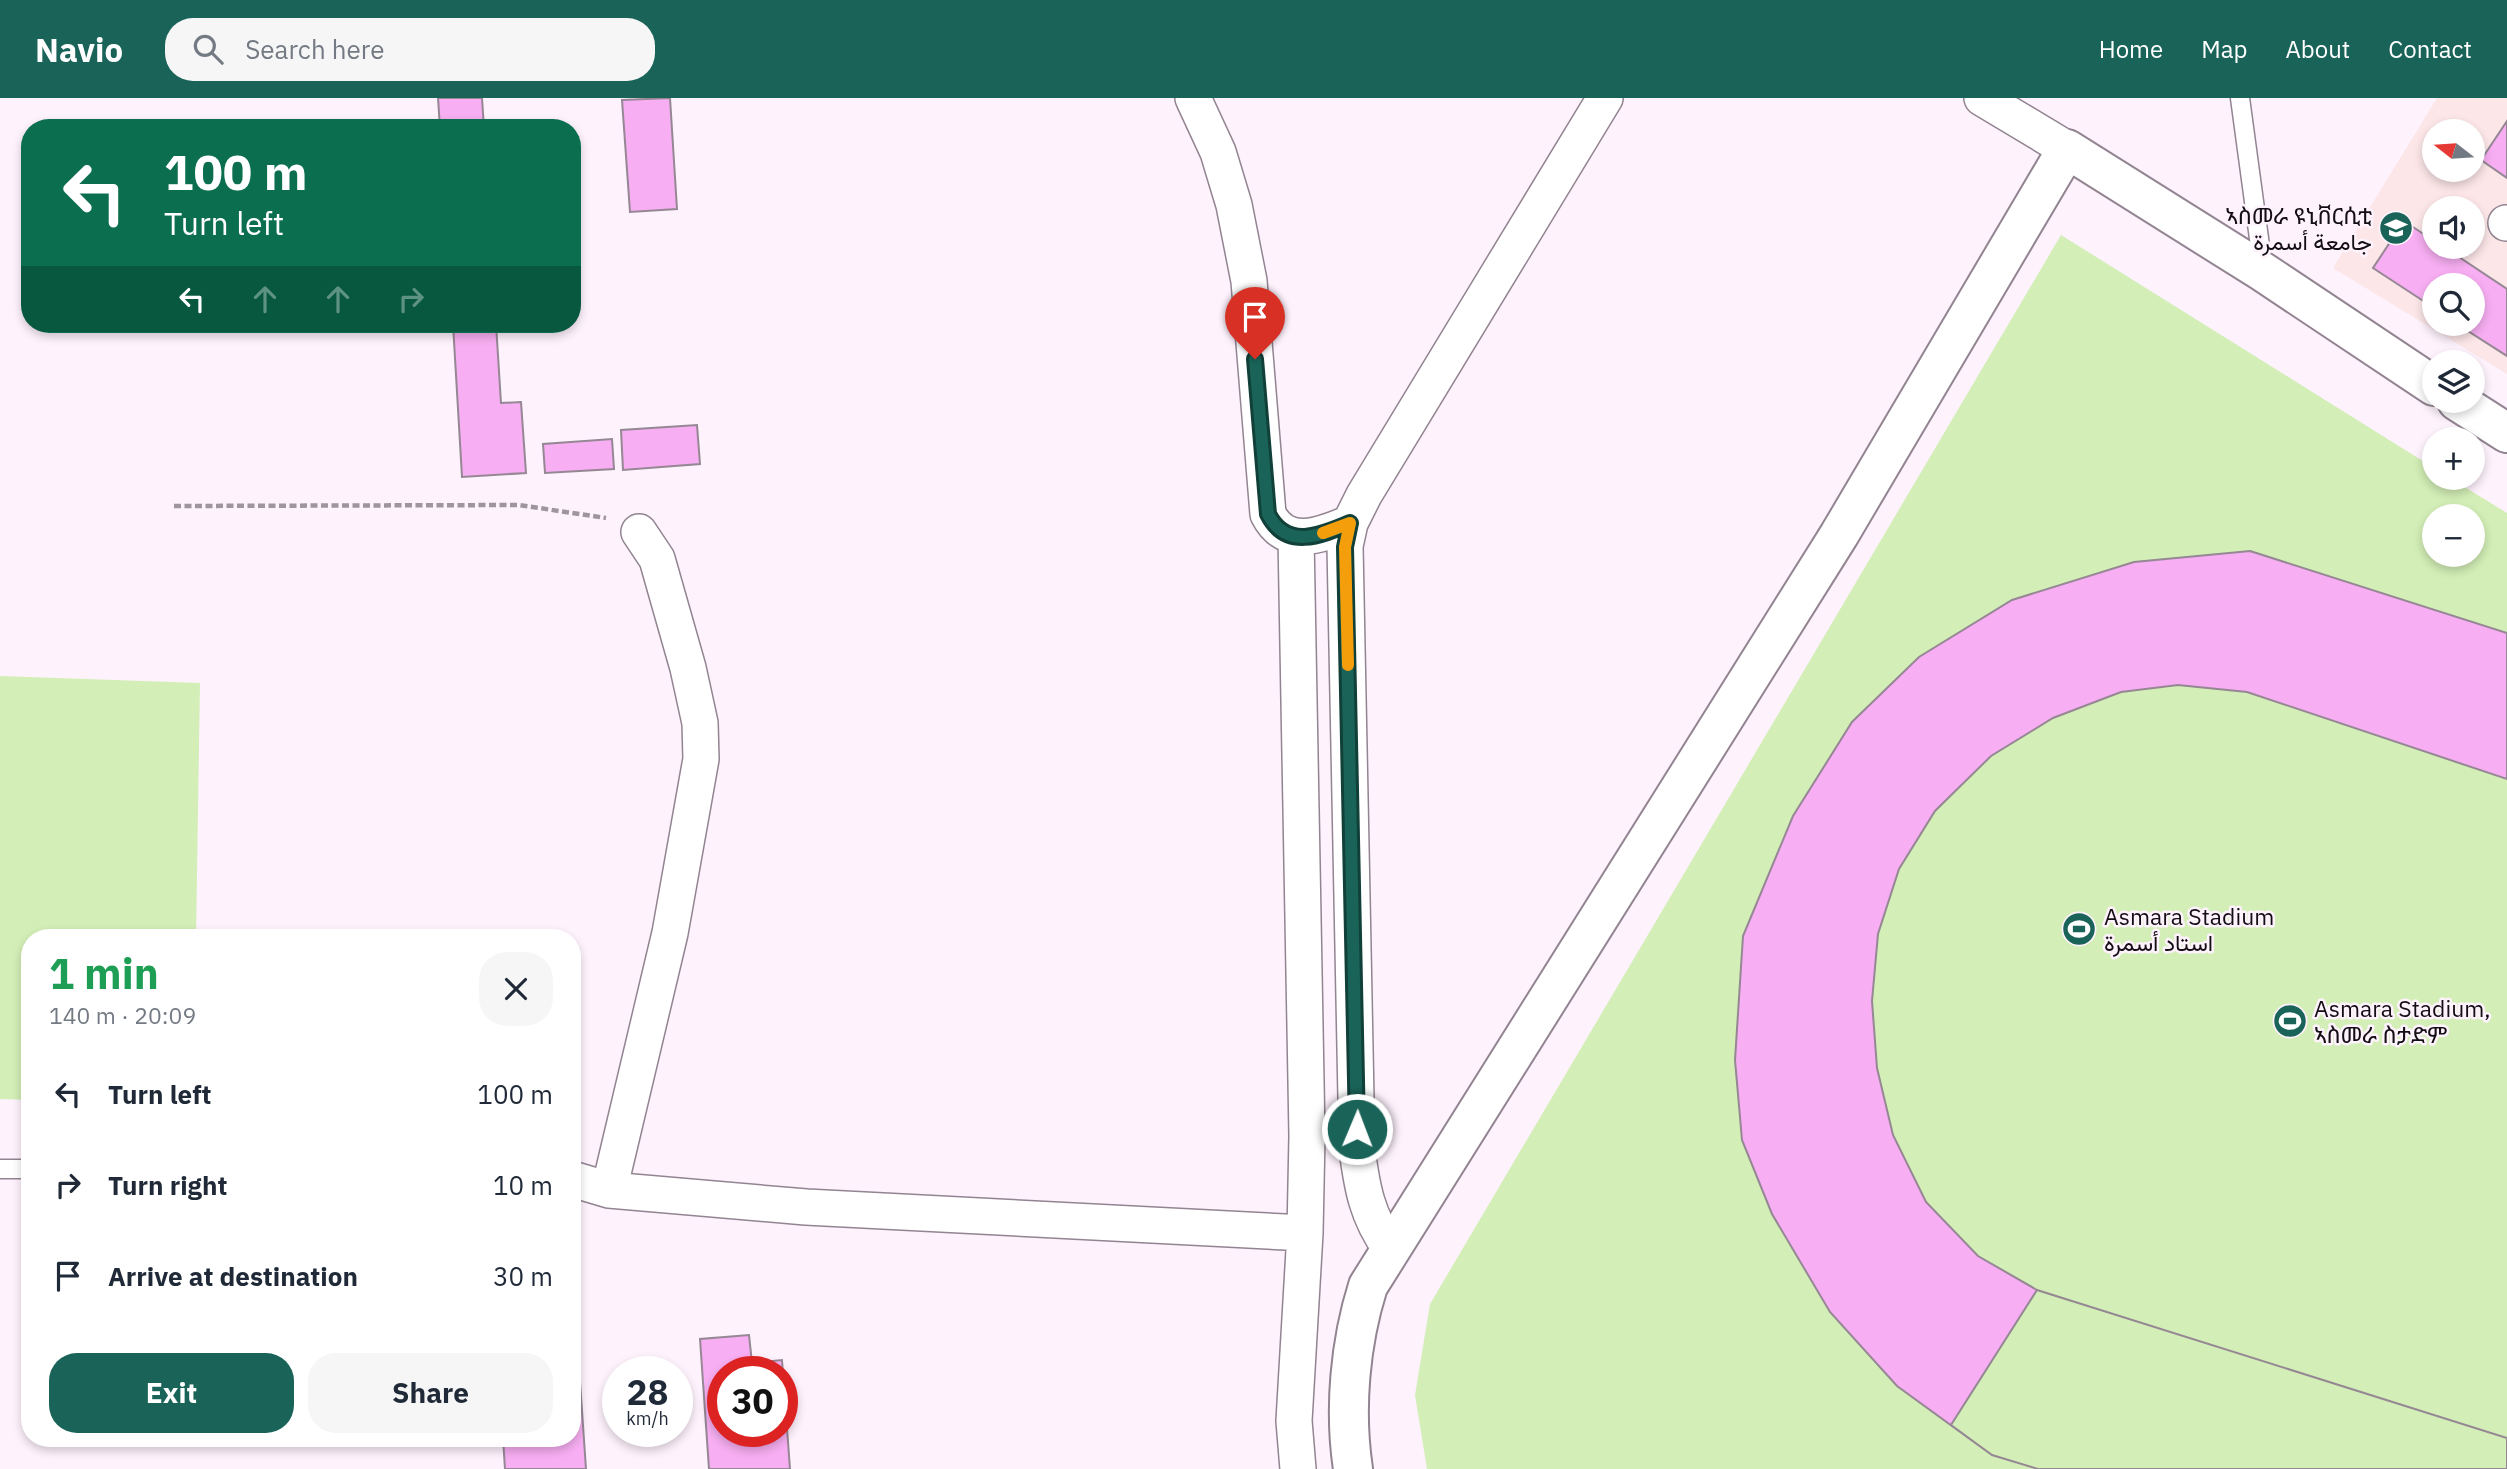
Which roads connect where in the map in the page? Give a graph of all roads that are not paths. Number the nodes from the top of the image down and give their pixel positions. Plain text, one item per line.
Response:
1 (1193, 98) edge
2 (1605, 98) edge
3 (1982, 98) edge
4 (2240, 98) edge
5 (2067, 149) junction
6 (2263, 272) junction
7 (2422, 378) edge
8 (2476, 413) edge
9 (2507, 433) edge
10 (1350, 523) junction
11 (639, 532) road end
12 (1296, 537) junction
13 (0, 1169) edge
14 (21, 1169) edge
15 (581, 1181) edge
16 (609, 1189) junction
17 (1306, 1233) junction
18 (1390, 1248) junction
19 (1298, 1469) edge
20 (1353, 1469) edge

1 - 12 street
2 - 10 street
3 - 5 street
4 - 6 lane
5 - 6 street
5 - 18 street
6 - 7 street
8 - 9 street
10 - 12 street
10 - 18 street
11 - 16 street
12 - 17 street
13 - 14 lane
15 - 16 street
16 - 17 street
17 - 19 street
18 - 20 street

